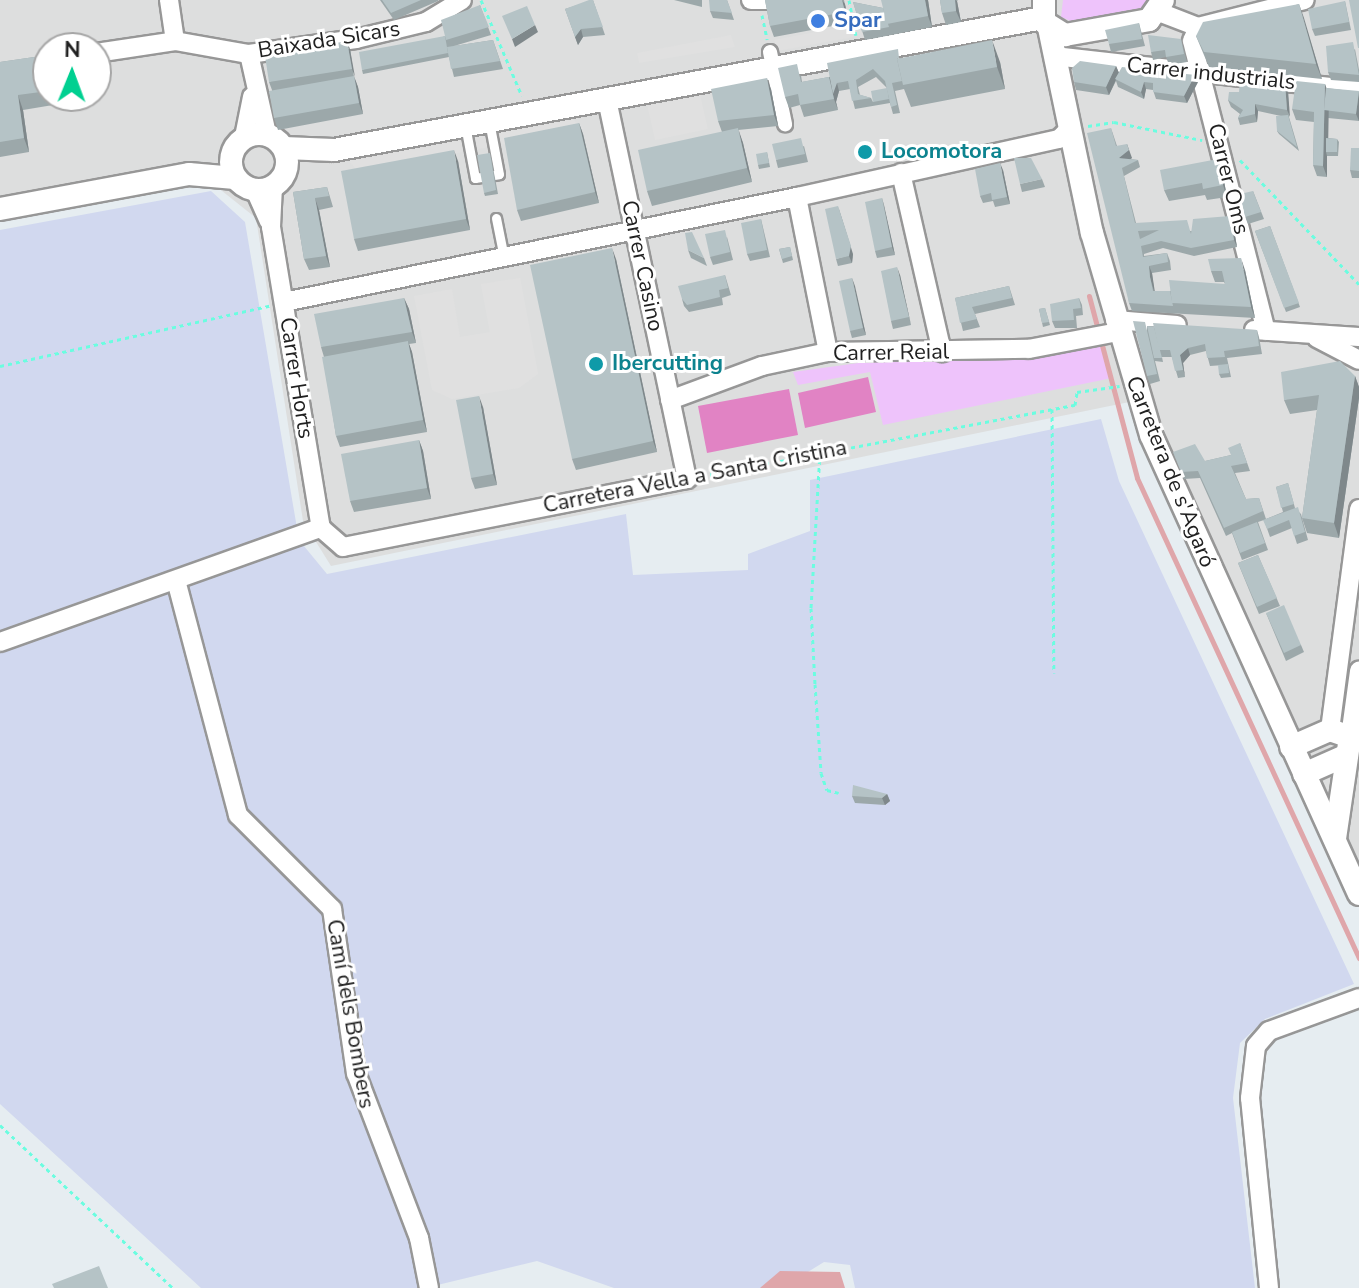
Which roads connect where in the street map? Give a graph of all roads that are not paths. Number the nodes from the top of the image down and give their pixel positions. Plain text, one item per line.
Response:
1 (169, 0) edge
2 (462, 0) edge
3 (790, 0) edge
4 (1305, 0) edge
5 (757, 2) edge
6 (1161, 6) edge
7 (1045, 15) edge
8 (1198, 27) junction
9 (1077, 34) junction
10 (175, 41) junction
11 (112, 51) edge
12 (249, 54) junction
13 (772, 60) junction
14 (1061, 65) junction
15 (1202, 75) junction
16 (1359, 90) edge
17 (253, 94) junction
18 (607, 99) junction
19 (489, 121) junction
20 (785, 124) dead end
21 (465, 125) junction
22 (1070, 128) junction
23 (238, 146) junction
24 (273, 166) junction
25 (901, 173) junction
26 (189, 174) junction
27 (235, 178) junction
28 (797, 197) junction
29 (0, 209) edge
30 (496, 218) dead end
31 (634, 231) junction
32 (504, 258) junction
33 (284, 302) junction
34 (1205, 327) edge
35 (1113, 329) junction
36 (1235, 329) edge
37 (1266, 331) junction
38 (1311, 335) junction
39 (1359, 337) edge
40 (828, 352) junction
41 (942, 352) junction
42 (1359, 360) edge
43 (670, 400) junction
44 (687, 479) joint
45 (1359, 509) edge
46 (321, 528) junction
47 (177, 584) junction
48 (0, 642) edge
49 (1359, 671) edge
50 (1342, 741) junction
51 (1291, 747) junction
52 (1304, 774) junction
53 (1335, 840) junction
54 (1359, 894) edge
55 (1355, 1000) edge
56 (429, 1288) edge
57 (1269, 1288) edge

1 - 10 street
2 - 12 street, Baixada Sicars
3 - 5 street
4 - 8 street
6 - 8 street
6 - 9 street
7 - 9 street
7 - 13 street
7 - 14 street, Carretera de s'Agaró
8 - 15 street, Carrer Oms
9 - 14 street
10 - 11 street, Baixada Sicars
10 - 12 street, Baixada Sicars
12 - 17 street, Carrer Horts
13 - 18 street
13 - 20 street
14 - 15 street, Carrer industrials
14 - 22 street, Carretera de s'Agaró
15 - 16 street, Carrer industrials
15 - 37 street, Carrer Oms
17 - 23 street, Carrer Horts
17 - 24 street, Carrer Horts
18 - 19 street
18 - 31 street, Carrer Casino
19 - 21 street
19 - 21 lane
21 - 24 street
22 - 25 street
22 - 35 street, Carretera de s'Agaró
23 - 24 street
23 - 26 street
23 - 27 street
24 - 27 street
24 - 33 street, Carrer Horts
25 - 28 street
25 - 41 street
26 - 27 street
26 - 29 street
28 - 31 street
28 - 40 street
30 - 32 lane
31 - 32 street
31 - 43 street, Carrer Casino
32 - 33 street
33 - 46 street, Carrer Horts
34 - 35 street, Carrer Reial
35 - 41 street, Carrer Reial
35 - 51 street, Carretera de s'Agaró
36 - 37 street
37 - 38 street
38 - 39 street
38 - 42 street
40 - 41 street, Carrer Reial
40 - 43 street, Carrer Reial
43 - 44 street, Carrer Casino
44 - 46 street, Carretera Vella a Santa Cristina
45 - 50 street
46 - 47 street
47 - 48 street
47 - 56 street, Camí dels Bombers
49 - 50 street
50 - 51 street
50 - 52 street
50 - 53 street
51 - 52 street, Carretera de s'Agaró
52 - 53 street, Carretera de s'Agaró
53 - 54 street, Carretera de s'Agaró
55 - 57 street

